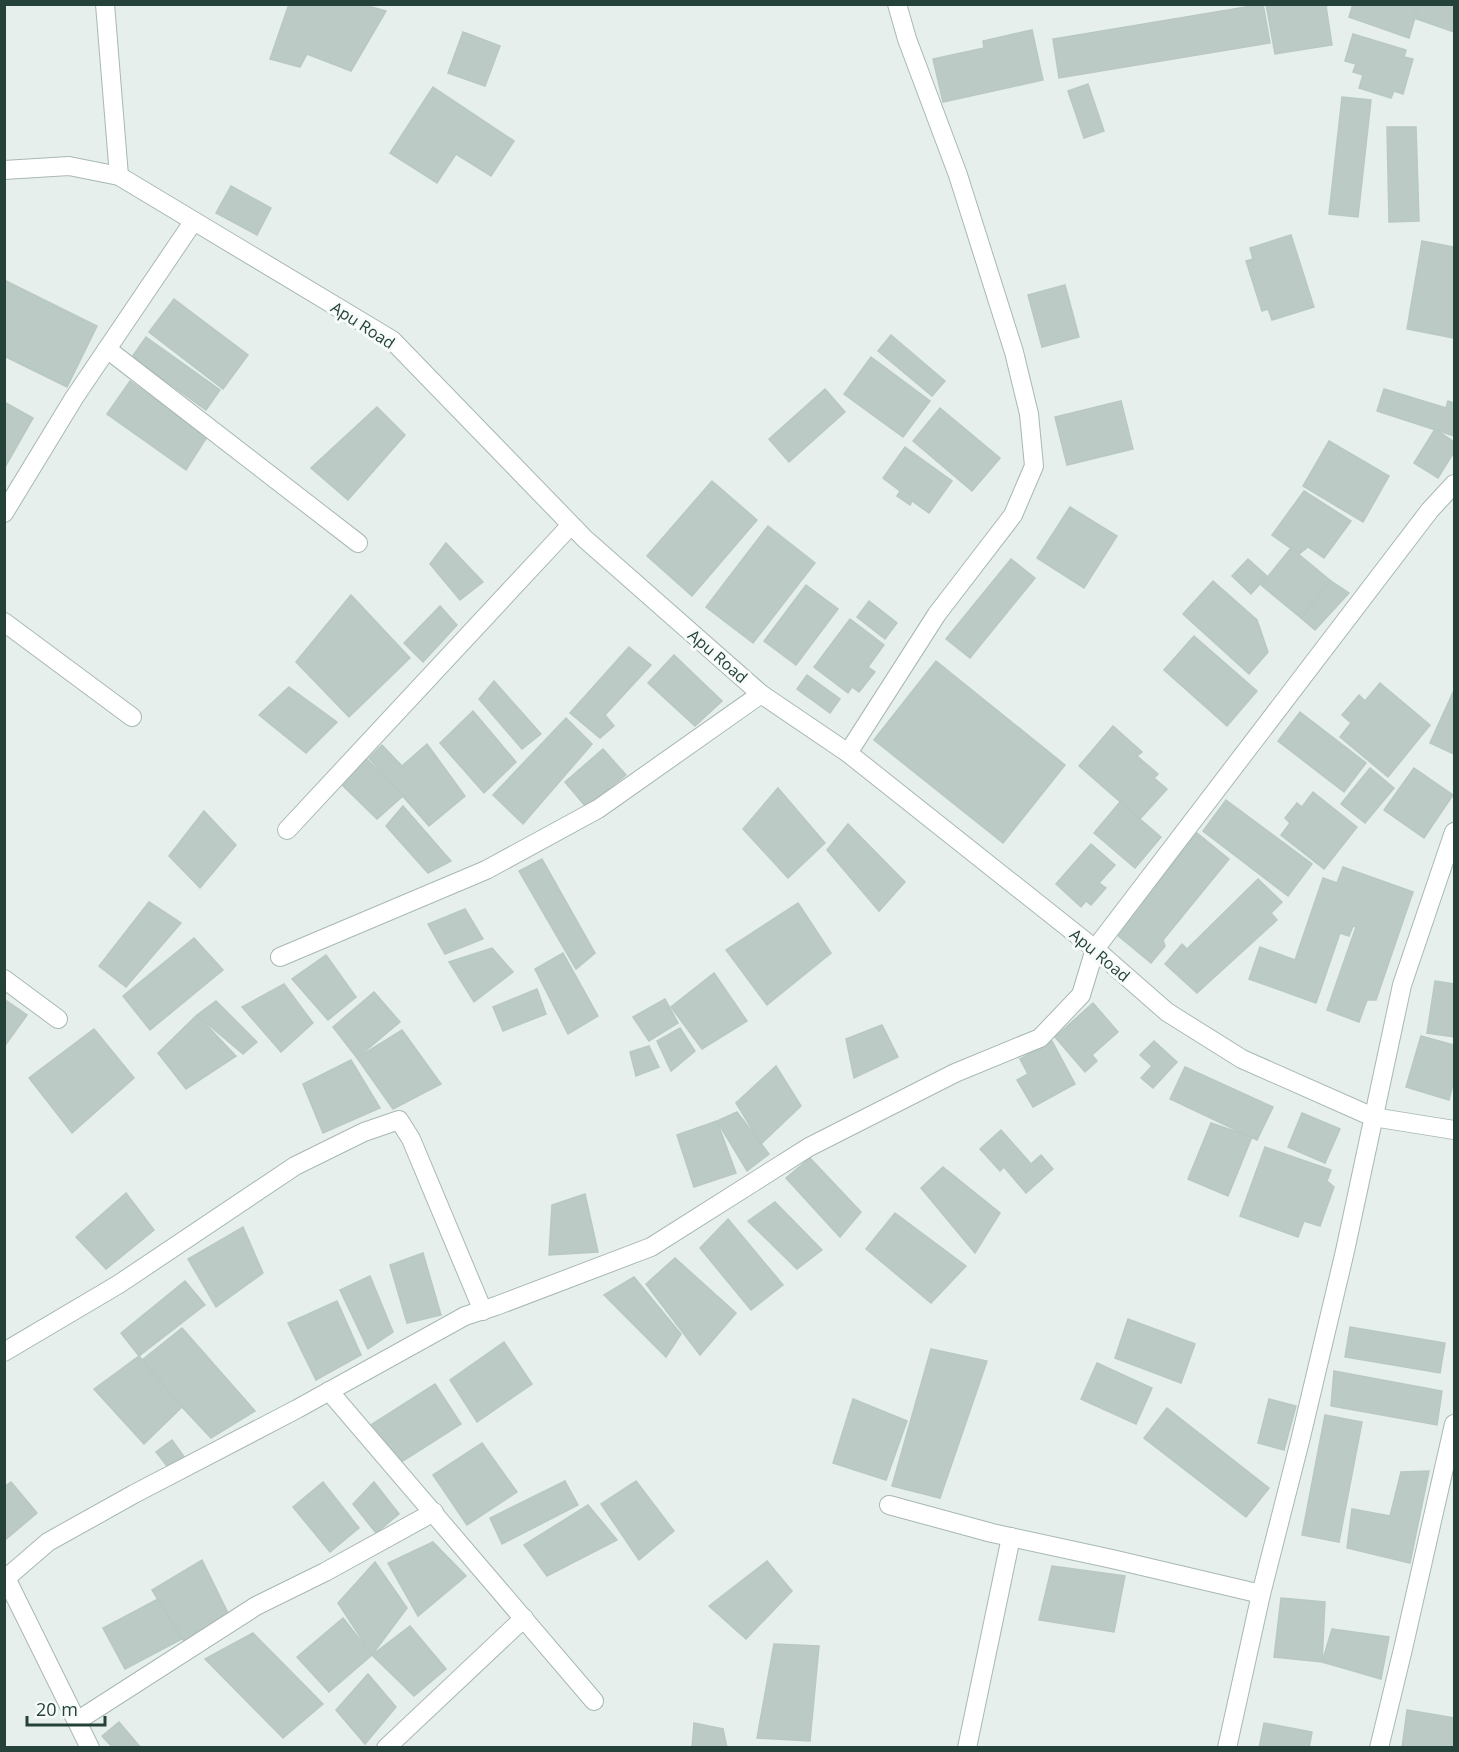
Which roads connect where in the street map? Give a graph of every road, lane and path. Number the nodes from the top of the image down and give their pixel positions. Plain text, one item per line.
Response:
1 (105, 4) edge
2 (897, 4) edge
3 (4, 170) edge
4 (119, 176) junction
5 (194, 222) junction
6 (106, 349) junction
7 (1455, 484) edge
8 (4, 513) edge
9 (572, 525) junction
10 (358, 543) dead end
11 (4, 622) edge
12 (761, 694) junction
13 (132, 717) dead end
14 (848, 753) junction
15 (286, 830) dead end
16 (1455, 832) edge
17 (1095, 949) junction
18 (280, 957) dead end
19 (4, 979) edge
20 (58, 1019) dead end
21 (1373, 1117) junction
22 (1455, 1130) edge
23 (483, 1311) junction
24 (4, 1352) edge
25 (329, 1391) junction
26 (1455, 1424) edge
27 (889, 1505) dead end
28 (434, 1512) junction
29 (1011, 1537) junction
30 (5, 1579) edge
31 (1261, 1594) junction
32 (524, 1618) junction
33 (594, 1701) dead end
34 (77, 1722) junction
35 (90, 1748) edge
36 (386, 1748) edge
37 (967, 1748) edge
38 (1227, 1748) edge
39 (1379, 1748) edge

1 - 4 street
2 - 14 street
3 - 4 street, Apu Road
4 - 5 street, Apu Road
5 - 6 street
5 - 9 street, Apu Road
6 - 8 street
6 - 10 street
7 - 17 street
9 - 12 street, Apu Road
9 - 15 street
11 - 13 street
12 - 14 street, Apu Road
12 - 18 street
14 - 17 street, Apu Road
16 - 21 street
17 - 21 street, Apu Road
17 - 23 street
19 - 20 street
21 - 22 street, Apu Road
21 - 31 street
23 - 24 street
23 - 25 street
25 - 28 street
25 - 30 street
26 - 39 street
27 - 29 street
28 - 32 street
28 - 34 street
29 - 31 street
29 - 37 street
30 - 34 street
31 - 38 street
32 - 33 street
32 - 36 street
34 - 35 street

